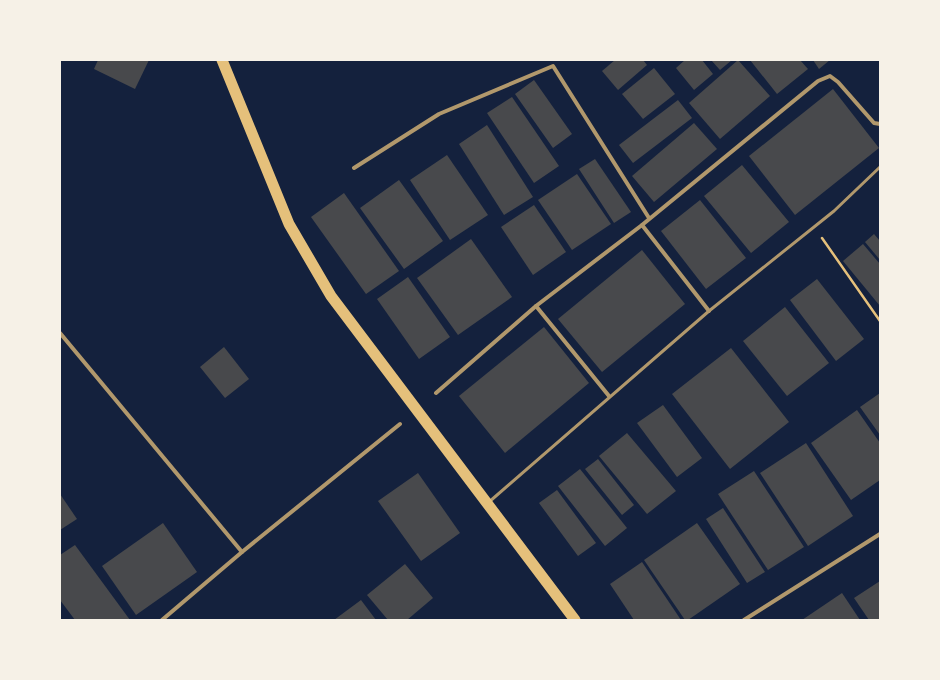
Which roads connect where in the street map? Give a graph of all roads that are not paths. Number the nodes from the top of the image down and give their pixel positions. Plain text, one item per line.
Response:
1 (222, 60) edge
2 (880, 124) edge
3 (880, 167) edge
4 (354, 168) dead end
5 (649, 218) junction
6 (642, 225) junction
7 (536, 306) junction
8 (709, 311) junction
9 (60, 333) edge
10 (436, 393) dead end
11 (610, 396) junction
12 (400, 424) dead end
13 (488, 503) junction
14 (880, 534) edge
15 (242, 552) junction
16 (162, 620) edge
17 (575, 620) edge
18 (744, 620) edge

1 - 13 highway
2 - 5 street
3 - 8 lane
4 - 5 street
5 - 6 street
6 - 7 street
6 - 8 street
7 - 10 street
7 - 11 street
8 - 11 lane
9 - 15 street
11 - 13 lane
12 - 15 street
13 - 17 highway
14 - 18 street
15 - 16 street

